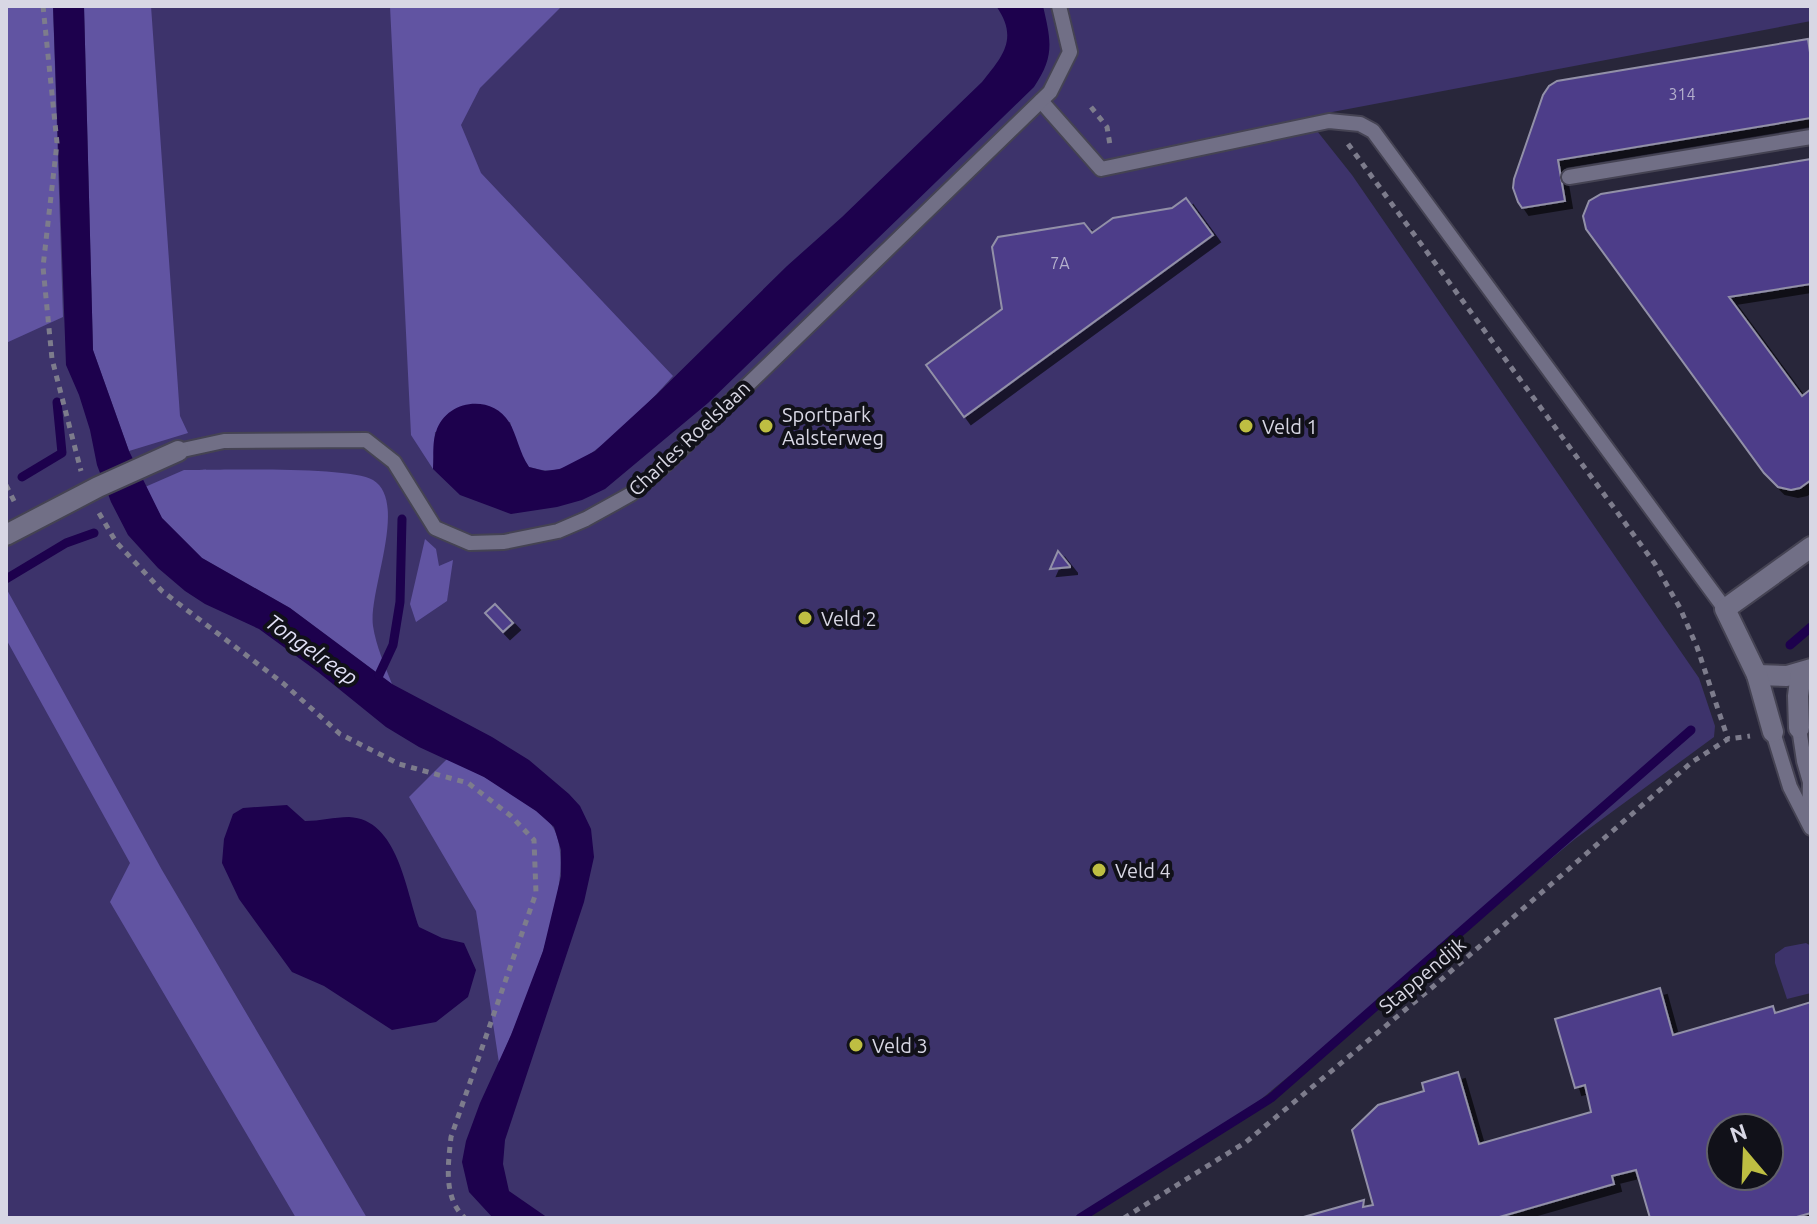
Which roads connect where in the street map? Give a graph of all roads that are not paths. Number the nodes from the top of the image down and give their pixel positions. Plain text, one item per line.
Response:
1 (1059, 6) edge
2 (1041, 101) junction
3 (1811, 137) edge
4 (1569, 177) dead end
5 (178, 451) joint
6 (6, 535) edge
7 (1811, 547) edge
8 (1725, 609) junction
9 (1806, 671) edge
10 (1757, 675) junction
11 (1799, 728) joint
12 (1773, 732) joint
13 (1810, 825) edge

1 - 2 lane, Charles Roelslaan
2 - 5 lane, Charles Roelslaan
2 - 8 lane
3 - 4 lane
5 - 6 street, Charles Roelslaan
7 - 8 street
8 - 10 street
9 - 10 street
9 - 11 street
10 - 12 street
11 - 13 lane
12 - 13 lane

